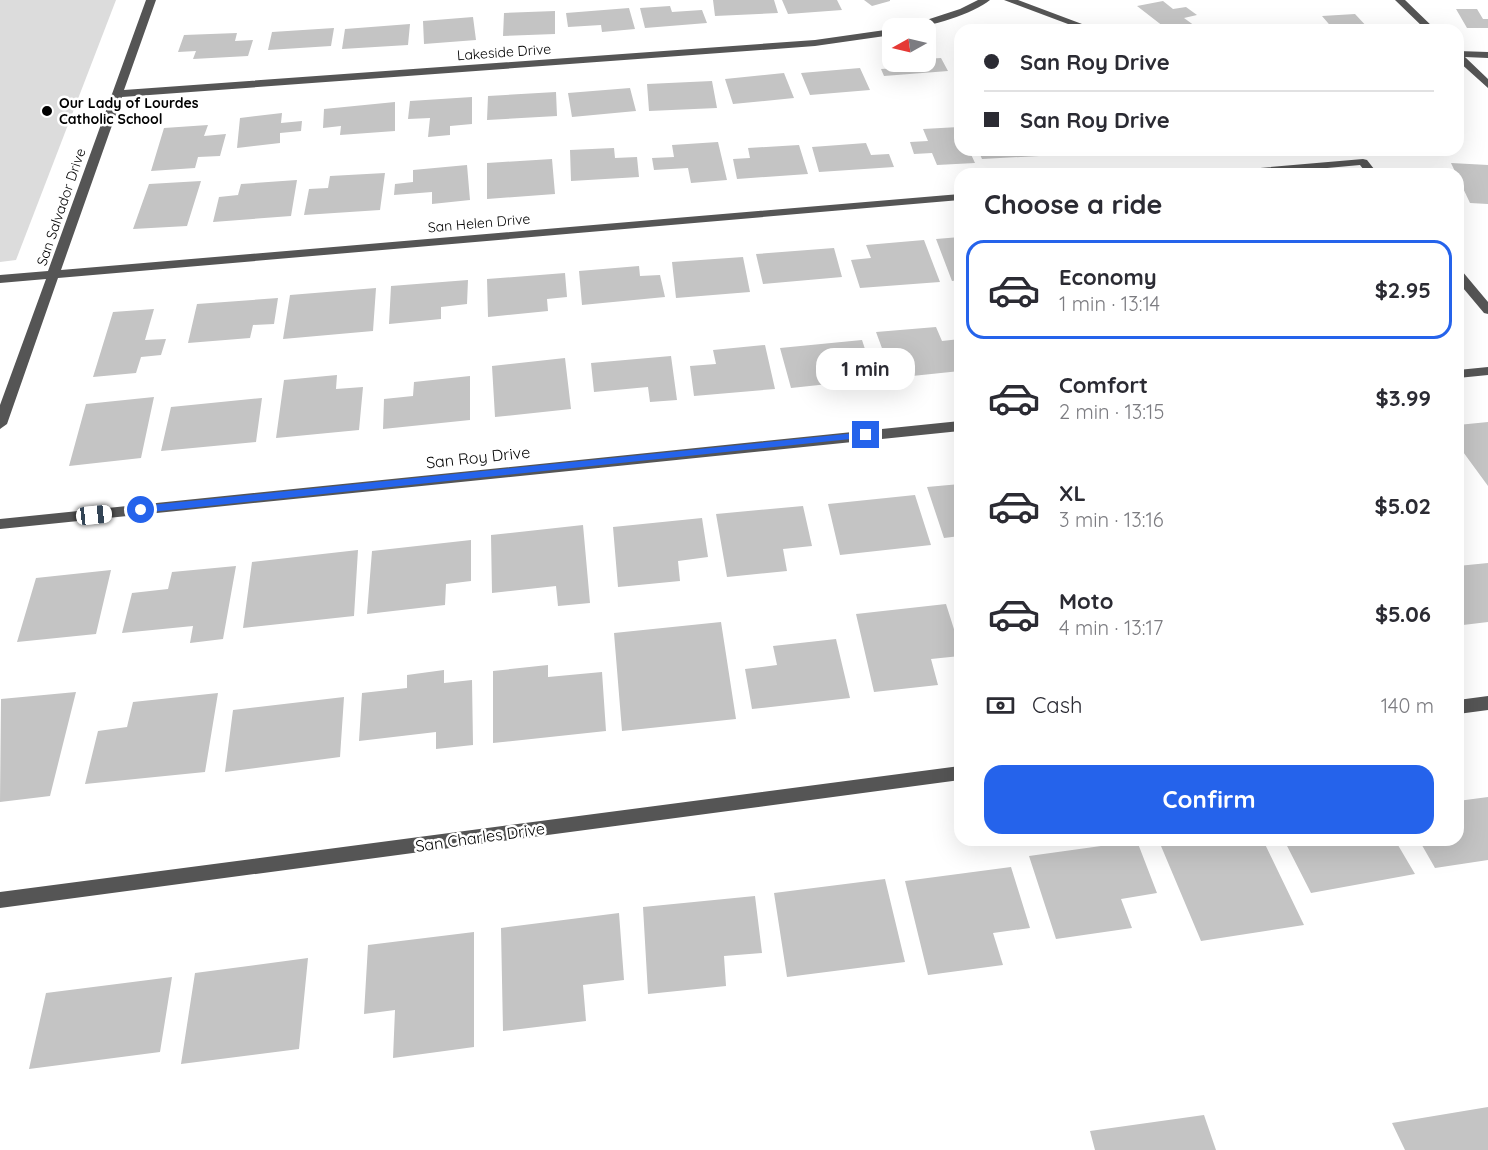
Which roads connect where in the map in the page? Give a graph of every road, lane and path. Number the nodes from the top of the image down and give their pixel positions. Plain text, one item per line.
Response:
1 (151, 0) edge
2 (985, 0) edge
3 (1009, 0) edge
4 (1400, 0) edge
5 (936, 19) edge
6 (1076, 24) edge
7 (1425, 24) edge
8 (882, 33) edge
9 (1464, 55) edge
10 (1488, 56) edge
11 (1464, 61) edge
12 (1488, 85) edge
13 (117, 94) junction
14 (1294, 168) edge
15 (1368, 168) edge
16 (954, 198) edge
17 (53, 275) junction
18 (0, 279) edge
19 (1464, 281) edge
20 (1488, 310) edge
21 (1488, 371) edge
22 (1464, 373) edge
23 (0, 424) edge
24 (954, 427) edge
25 (0, 524) edge
26 (1488, 704) edge
27 (1464, 706) edge
28 (954, 774) edge
29 (0, 900) edge

1 - 13 street, San Salvador Drive
2 - 5 street
3 - 6 street
4 - 7 street
8 - 13 street, Lakeside Drive
9 - 10 street
11 - 12 street
13 - 17 street, San Salvador Drive
14 - 15 street
16 - 17 street, San Helen Drive
17 - 18 street, San Helen Drive
17 - 23 street, San Salvador Drive
19 - 20 street
21 - 22 street
24 - 25 street, San Roy Drive
26 - 27 street
28 - 29 street, San Charles Drive

